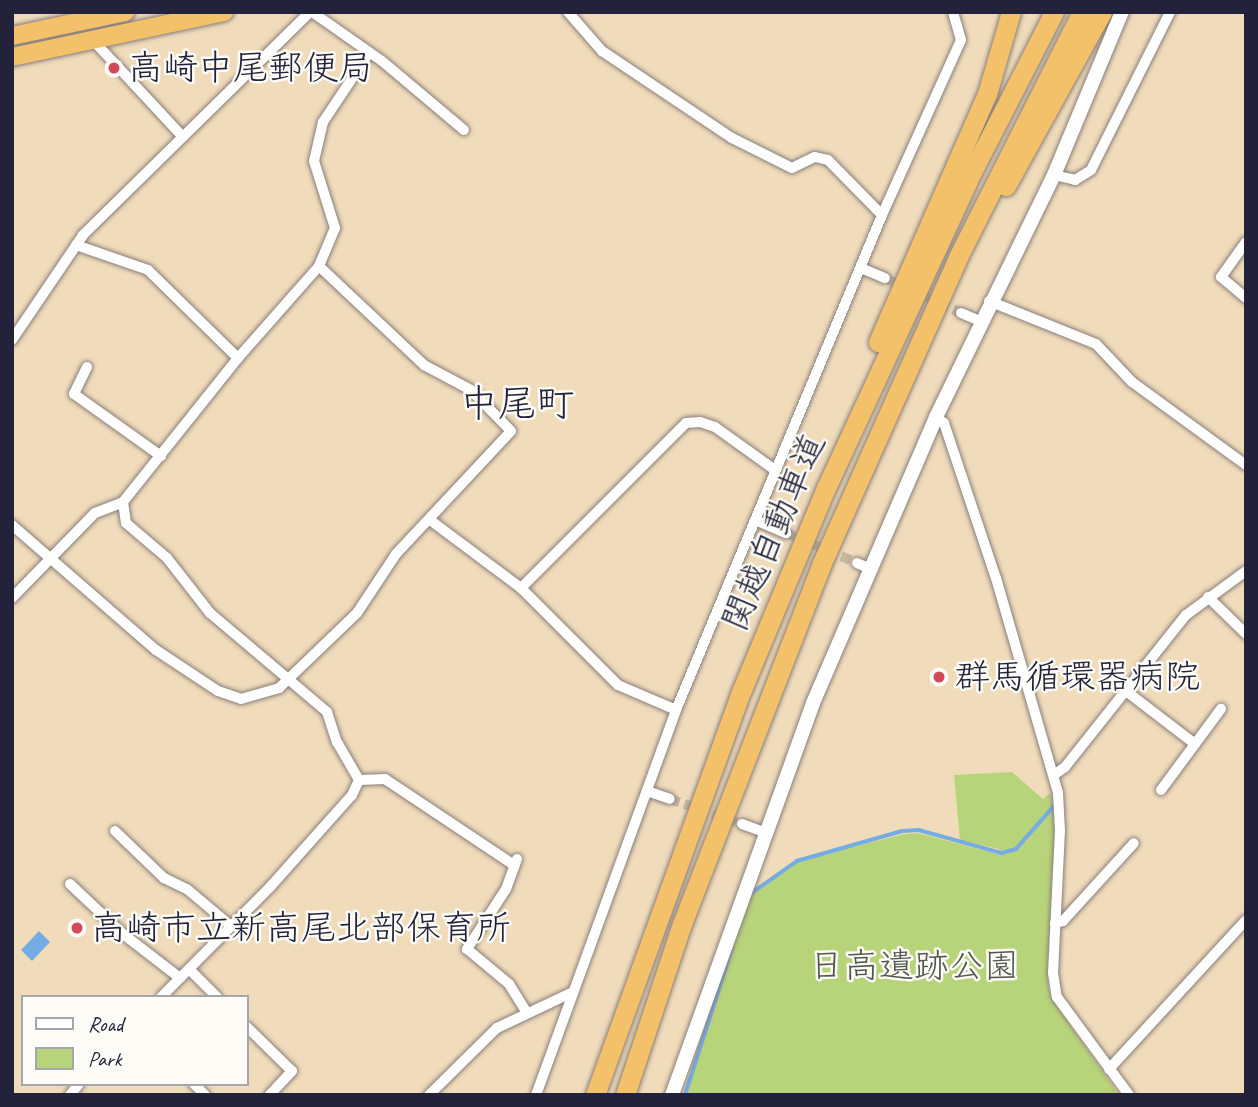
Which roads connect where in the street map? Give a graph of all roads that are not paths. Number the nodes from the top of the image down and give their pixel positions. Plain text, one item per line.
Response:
1 (125, 12) edge
2 (224, 12) edge
3 (311, 12) edge
4 (568, 12) edge
5 (953, 12) edge
6 (1011, 12) edge
7 (1054, 12) edge
8 (1082, 12) edge
9 (1102, 12) edge
10 (1122, 12) edge
11 (1170, 12) edge
12 (12, 36) edge
13 (91, 38) junction
14 (369, 53) junction
15 (12, 57) edge
16 (464, 130) dead end
17 (181, 135) junction
18 (1054, 175) junction
19 (882, 215) junction
20 (1246, 242) edge
21 (76, 245) junction
22 (958, 257) junction
23 (319, 266) junction
24 (861, 268) junction
25 (885, 278) tunnel mouth
26 (1246, 298) edge
27 (989, 301) junction
28 (961, 313) tunnel mouth
29 (980, 321) junction
30 (12, 340) edge
31 (238, 358) junction
32 (87, 367) dead end
33 (936, 417) junction
34 (161, 456) junction
35 (1246, 465) edge
36 (775, 470) junction
37 (826, 488) junction
38 (122, 502) junction
39 (430, 520) junction
40 (755, 520) junction
41 (12, 526) edge
42 (786, 533) tunnel mouth
43 (52, 558) junction
44 (1246, 571) edge
45 (522, 589) junction
46 (1208, 597) junction
47 (12, 598) edge
48 (1246, 634) edge
49 (289, 678) junction
50 (1126, 691) junction
51 (1221, 709) dead end
52 (676, 710) junction
53 (1195, 744) junction
54 (1054, 775) junction
55 (359, 780) junction
56 (1161, 789) dead end
57 (647, 791) junction
58 (670, 799) tunnel mouth
59 (742, 824) tunnel mouth
60 (115, 831) dead end
61 (764, 832) junction
62 (1134, 843) dead end
63 (70, 884) dead end
64 (1246, 920) edge
65 (1055, 923) junction
66 (231, 926) junction
67 (189, 969) junction
68 (180, 978) junction
69 (571, 993) junction
70 (162, 995) edge
71 (215, 995) edge
72 (527, 1013) junction
73 (248, 1031) edge
74 (1109, 1069) junction
75 (270, 1095) edge
76 (429, 1095) edge
77 (536, 1095) edge
78 (595, 1095) edge
79 (625, 1095) edge
80 (671, 1095) edge
81 (1129, 1095) edge

1 - 12 highway
2 - 13 highway
3 - 14 street
3 - 17 street
4 - 19 street
5 - 19 street
6 - 37 highway
7 - 37 highway, 関越自動車道
8 - 22 highway, 関越自動車道
9 - 22 highway
10 - 18 street
11 - 18 street
13 - 15 highway
13 - 17 street
14 - 16 street
14 - 23 street
17 - 21 street
18 - 27 street
19 - 24 street
20 - 26 street
21 - 30 street
21 - 31 street
22 - 79 highway, 関越自動車道
23 - 31 street
23 - 39 street
24 - 25 street
24 - 36 street
27 - 29 street
27 - 35 street
28 - 29 street
29 - 33 street
31 - 34 street
32 - 34 street
33 - 54 street
33 - 61 street
34 - 38 street
36 - 40 street
36 - 45 street
37 - 78 highway, 関越自動車道
38 - 43 street
38 - 49 street
39 - 45 street
39 - 49 street
40 - 42 street
40 - 52 street
41 - 43 street
43 - 47 street
43 - 49 street
44 - 46 street
45 - 52 street
46 - 48 street
46 - 50 street
49 - 55 street
50 - 53 street
50 - 54 street
51 - 53 street
52 - 57 street
53 - 56 street
54 - 65 street
55 - 66 street
55 - 72 street
57 - 58 street
57 - 69 street
59 - 61 street
60 - 66 street
61 - 80 street
62 - 65 street
63 - 68 street
64 - 74 street
65 - 74 street
66 - 67 street
67 - 68 street
67 - 71 street
68 - 70 street
69 - 72 street
69 - 77 street
72 - 76 street
73 - 75 street
74 - 81 street

